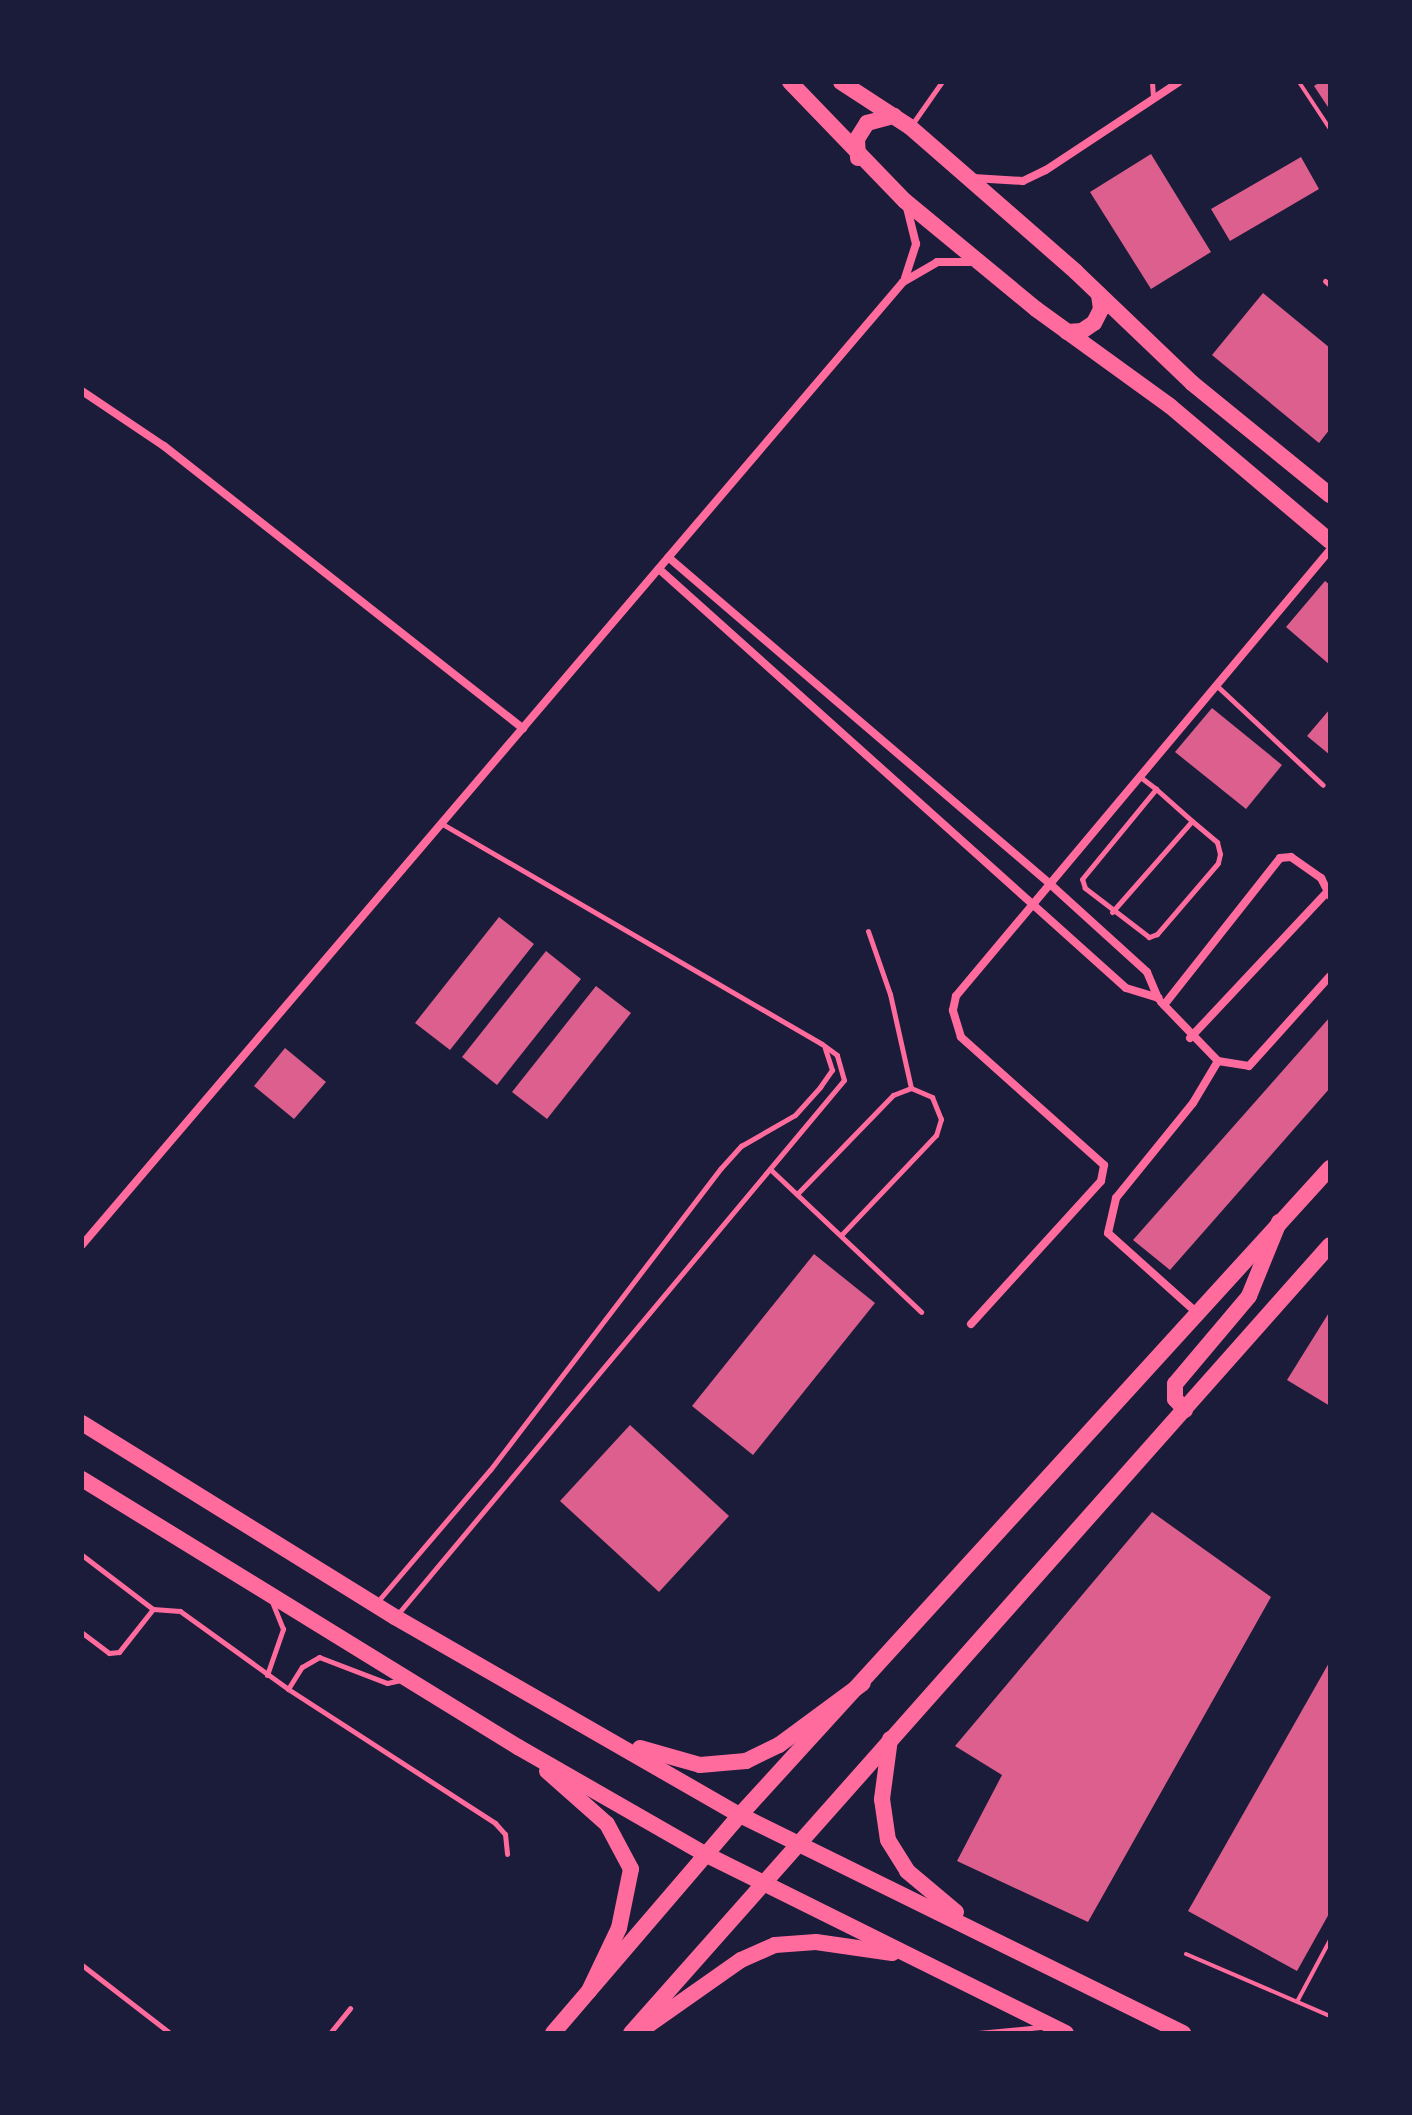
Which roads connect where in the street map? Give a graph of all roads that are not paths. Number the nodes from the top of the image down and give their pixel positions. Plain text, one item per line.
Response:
1 (790, 82) edge
2 (841, 82) edge
3 (1152, 82) edge
4 (1179, 82) edge
5 (941, 83) edge
6 (1153, 99) junction
7 (894, 116) junction
8 (910, 127) junction
9 (858, 158) junction
10 (968, 178) junction
11 (905, 201) junction
12 (977, 262) junction
13 (903, 282) junction
14 (1099, 294) junction
15 (1067, 332) junction
16 (82, 391) edge
17 (1330, 495) edge
18 (1330, 541) edge
19 (1330, 550) edge
20 (668, 557) junction
21 (659, 569) junction
22 (1216, 685) junction
23 (523, 728) junction
24 (1139, 776) junction
25 (1323, 785) dead end
26 (1156, 789) junction
27 (1192, 821) junction
28 (442, 823) junction
29 (1049, 883) junction
30 (1329, 893) edge
31 (1032, 902) junction
32 (1112, 912) junction
33 (868, 931) dead end
34 (1330, 976) edge
35 (1161, 1002) junction
36 (1190, 1038) junction
37 (822, 1044) junction
38 (1218, 1061) junction
39 (911, 1088) junction
40 (1330, 1168) edge
41 (770, 1169) junction
42 (797, 1194) junction
43 (1280, 1221) junction
44 (841, 1235) junction
45 (82, 1245) edge
46 (1330, 1245) edge
47 (921, 1312) dead end
48 (1196, 1312) junction
49 (971, 1324) dead end
50 (1185, 1410) junction
51 (82, 1423) edge
52 (82, 1479) edge
53 (82, 1555) edge
54 (260, 1590) junction
55 (376, 1604) junction
56 (153, 1609) junction
57 (395, 1617) junction
58 (82, 1633) edge
59 (267, 1675) junction
60 (405, 1678) junction
61 (863, 1683) junction
62 (288, 1689) junction
63 (603, 1735) junction
64 (890, 1739) junction
65 (518, 1747) junction
66 (740, 1815) junction
67 (797, 1845) junction
68 (507, 1854) dead end
69 (705, 1854) junction
70 (761, 1885) junction
71 (979, 1930) junction
72 (907, 1955) junction
73 (82, 1965) edge
74 (589, 1991) junction
75 (350, 2008) dead end
76 (1060, 2030) edge
77 (170, 2033) edge
78 (330, 2033) edge
79 (553, 2033) edge
80 (634, 2033) edge
81 (978, 2033) edge
82 (1183, 2033) edge

1 - 9 main road
2 - 7 main road
3 - 6 lane
4 - 6 street
5 - 8 lane
6 - 10 street
7 - 8 main road
7 - 9 main road
8 - 10 main road
9 - 11 main road
10 - 14 main road
11 - 12 main road
11 - 13 street
12 - 13 street
12 - 15 main road
13 - 20 street
14 - 15 main road
14 - 17 main road
15 - 18 main road
16 - 23 street
19 - 22 street
20 - 21 street
20 - 29 street
21 - 23 street
21 - 31 street
22 - 24 street
22 - 25 lane
23 - 28 street
24 - 26 lane
24 - 29 street
26 - 27 lane
26 - 32 lane
27 - 32 lane
27 - 32 lane
28 - 37 lane
28 - 45 street
29 - 31 street
29 - 35 street
30 - 35 street
30 - 36 street
31 - 35 street
31 - 49 street
33 - 39 lane
34 - 38 street
35 - 36 street
36 - 38 street
37 - 41 lane
37 - 55 lane
38 - 48 street
39 - 42 lane
39 - 44 lane
40 - 43 main road
41 - 42 lane
41 - 57 lane
42 - 44 lane
43 - 48 main road
43 - 50 main road
44 - 47 lane
46 - 50 main road
48 - 61 main road
50 - 64 main road
51 - 55 main road
52 - 54 main road
53 - 56 lane
54 - 59 lane
54 - 60 main road
55 - 57 main road
56 - 58 lane
56 - 59 lane
57 - 63 main road
59 - 62 lane
60 - 62 lane
60 - 65 main road
61 - 63 main road
61 - 66 main road
62 - 68 lane
63 - 66 main road
64 - 67 main road
64 - 71 main road
65 - 69 main road
65 - 74 main road
66 - 67 main road
66 - 69 main road
67 - 70 main road
67 - 71 main road
69 - 70 main road
69 - 74 main road
70 - 72 main road
70 - 80 main road
71 - 82 main road
72 - 76 main road
72 - 80 main road
73 - 77 lane
74 - 79 main road
75 - 78 lane
76 - 81 lane

